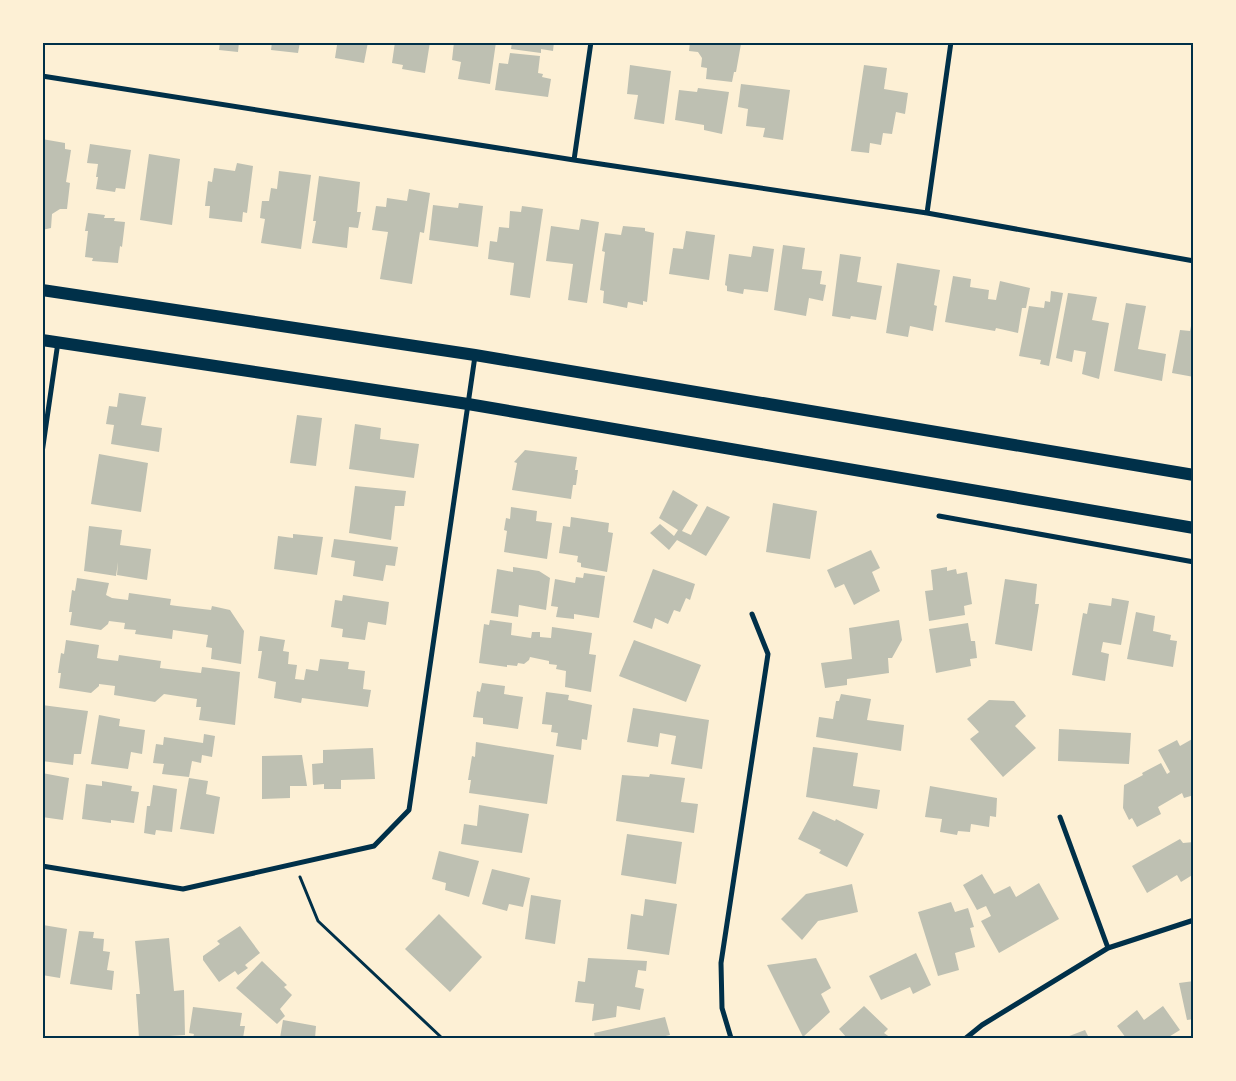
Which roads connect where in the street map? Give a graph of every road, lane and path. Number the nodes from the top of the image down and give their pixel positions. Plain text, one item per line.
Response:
1 (591, 42) edge
2 (951, 42) edge
3 (42, 76) edge
4 (574, 160) junction
5 (927, 212) junction
6 (1194, 261) edge
7 (42, 290) edge
8 (42, 340) edge
9 (58, 342) junction
10 (475, 355) junction
11 (468, 404) junction
12 (42, 453) edge
13 (1194, 475) edge
14 (939, 516) dead end
15 (1194, 528) edge
16 (1194, 562) edge
17 (752, 614) dead end
18 (1060, 817) dead end
19 (295, 864) junction
20 (42, 866) edge
21 (1194, 920) edge
22 (1108, 948) junction
23 (442, 1038) edge
24 (732, 1038) edge
25 (966, 1038) edge

1 - 4 street
2 - 5 street
3 - 4 street
4 - 5 street
5 - 6 street
7 - 10 main road
8 - 9 main road
9 - 11 main road
9 - 12 street
10 - 11 street
10 - 13 main road
11 - 15 main road
11 - 19 street
14 - 16 street
17 - 24 street
18 - 22 street
19 - 20 street
19 - 23 path
21 - 22 street
22 - 25 street

